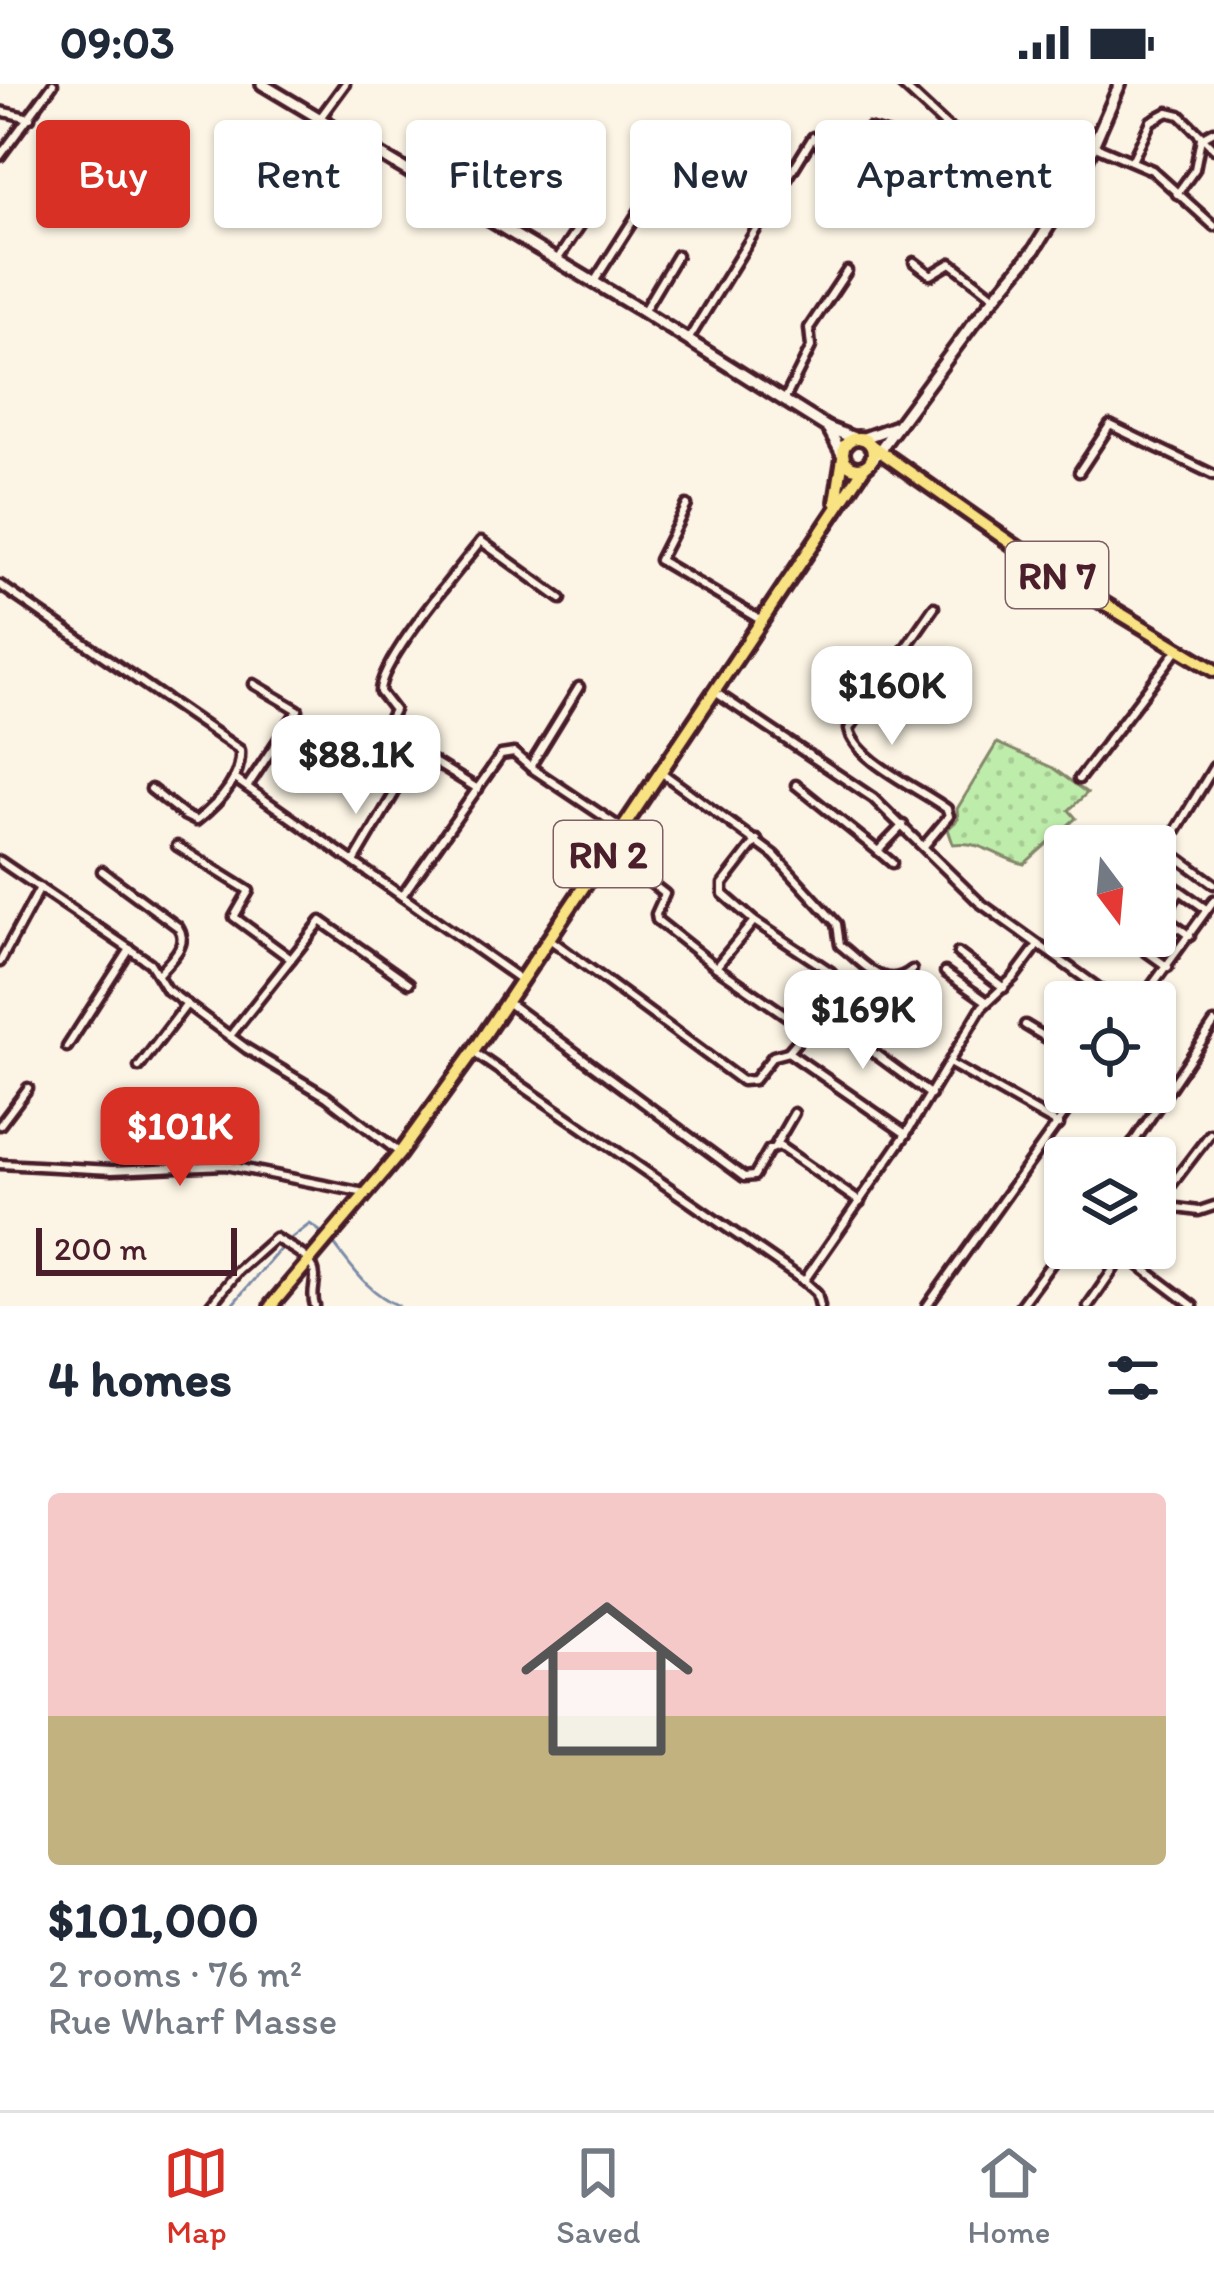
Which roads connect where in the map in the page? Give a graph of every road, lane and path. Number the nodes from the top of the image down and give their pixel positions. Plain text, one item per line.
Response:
1 (53, 84) edge
2 (262, 84) edge
3 (345, 84) edge
4 (901, 84) edge
5 (1120, 84) edge
6 (0, 111) edge
7 (30, 118) junction
8 (320, 118) junction
9 (940, 120) edge
10 (1214, 130) edge
11 (1201, 138) junction
12 (815, 139) edge
13 (1095, 143) edge
14 (1095, 145) edge
15 (1214, 149) edge
16 (0, 156) edge
17 (1132, 161) junction
18 (1177, 194) junction
19 (1214, 226) edge
20 (578, 228) edge
21 (631, 228) edge
22 (1047, 228) edge
23 (676, 255) dead end
24 (556, 260) junction
25 (914, 262) dead end
26 (847, 271) dead end
27 (594, 282) junction
28 (995, 297) junction
29 (643, 312) junction
30 (688, 340) junction
31 (784, 401) junction
32 (899, 425) junction
33 (828, 428) junction
34 (866, 443) junction
35 (843, 456) junction
36 (867, 465) junction
37 (907, 470) junction
38 (1078, 472) dead end
39 (1214, 475) edge
40 (687, 505) dead end
41 (836, 505) junction
42 (0, 585) edge
43 (561, 599) dead end
44 (934, 607) dead end
45 (762, 621) junction
46 (1178, 650) junction
47 (1214, 670) edge
48 (254, 683) dead end
49 (579, 688) dead end
50 (715, 692) junction
51 (530, 767) junction
52 (1214, 767) edge
53 (662, 772) junction
54 (234, 778) junction
55 (1079, 778) dead end
56 (796, 785) dead end
57 (247, 787) junction
58 (151, 788) dead end
59 (478, 789) junction
60 (394, 794) dead end
61 (903, 825) junction
62 (624, 829) junction
63 (1176, 830) edge
64 (757, 839) junction
65 (177, 846) dead end
66 (924, 846) junction
67 (610, 851) junction
68 (878, 851) junction
69 (1176, 856) edge
70 (0, 861) edge
71 (354, 862) junction
72 (892, 863) dead end
73 (101, 871) dead end
74 (1214, 884) edge
75 (1176, 887) edge
76 (40, 888) junction
77 (1180, 891) junction
78 (402, 896) junction
79 (1176, 897) edge
80 (1214, 900) edge
81 (1207, 910) junction
82 (754, 921) junction
83 (1176, 926) edge
84 (1190, 936) junction
85 (550, 940) junction
86 (1037, 946) junction
87 (130, 949) junction
88 (958, 953) dead end
89 (1153, 957) edge
90 (291, 958) junction
91 (0, 962) edge
92 (716, 967) junction
93 (1168, 967) junction
94 (912, 970) dead end
95 (831, 972) dead end
96 (945, 972) dead end
97 (159, 973) junction
98 (522, 981) junction
99 (1088, 981) edge
100 (1157, 981) edge
101 (409, 983) dead end
102 (1004, 988) junction
103 (837, 994) dead end
104 (986, 1001) junction
105 (507, 1002) junction
106 (187, 1004) junction
107 (821, 1014) junction
108 (1214, 1023) edge
109 (1025, 1025) dead end
110 (807, 1030) junction
111 (230, 1036) junction
112 (1044, 1036) edge
113 (67, 1047) dead end
114 (473, 1052) junction
115 (788, 1052) junction
116 (950, 1063) junction
117 (139, 1067) dead end
118 (1176, 1079) edge
119 (28, 1088) dead end
120 (931, 1096) junction
121 (794, 1113) dead end
122 (1067, 1113) edge
123 (0, 1125) edge
124 (1059, 1125) junction
125 (1210, 1133) dead end
126 (906, 1134) junction
127 (775, 1145) junction
128 (400, 1153) junction
129 (0, 1164) edge
130 (1176, 1178) edge
131 (365, 1193) junction
132 (860, 1202) junction
133 (1214, 1206) edge
134 (1176, 1208) edge
135 (311, 1261) junction
136 (1047, 1269) edge
137 (1114, 1269) edge
138 (1148, 1269) edge
139 (804, 1281) junction
140 (822, 1305) edge
141 (210, 1306) edge
142 (271, 1306) edge
143 (315, 1306) edge
144 (927, 1306) edge
145 (1020, 1306) edge
146 (1088, 1306) edge
147 (1193, 1306) edge

1 - 7 street
2 - 8 main road
3 - 8 street
4 - 9 street
5 - 13 main road
6 - 7 street
7 - 16 street
8 - 24 main road
10 - 11 street
11 - 15 street
11 - 17 street
11 - 18 street
12 - 30 street
14 - 17 street
17 - 18 street
18 - 19 street
20 - 24 street
21 - 27 street
22 - 28 main road
23 - 29 street
24 - 27 main road
25 - 28 street
26 - 31 street
27 - 29 main road
28 - 32 main road
29 - 30 main road
30 - 31 main road
31 - 33 main road
32 - 34 main road
32 - 34 main road
33 - 34 main road
33 - 35 main road
34 - 35 main road
34 - 36 main road
34 - 37 main road, RN 7
35 - 36 main road
35 - 41 main road, RN 2
36 - 37 main road, RN 7
36 - 41 main road, RN 2
37 - 46 main road, RN 7
38 - 39 street
40 - 45 street
41 - 45 main road, RN 2
42 - 54 street
43 - 59 street
44 - 66 street
45 - 50 main road, RN 2
46 - 47 main road, RN 7
46 - 55 street
48 - 57 street
49 - 51 street
50 - 53 main road, RN 2
50 - 61 street
51 - 59 street
51 - 62 street
52 - 63 street
53 - 62 main road, RN 2
53 - 64 street
54 - 57 street
54 - 58 street
56 - 68 street
57 - 71 street
59 - 78 street
60 - 71 street
61 - 66 street
61 - 68 street
62 - 67 main road, RN 2
64 - 82 street
64 - 94 street
65 - 90 street
66 - 86 street
67 - 85 main road, RN 2
67 - 92 street
68 - 72 street
69 - 74 street
70 - 76 street
71 - 78 street
73 - 97 street
75 - 77 street
76 - 87 street
76 - 91 street
77 - 79 street
77 - 81 street
78 - 98 street
80 - 81 street
81 - 84 street
82 - 92 street
82 - 95 street
83 - 84 street
84 - 93 street
85 - 98 main road, RN 2
85 - 115 street
86 - 99 street
86 - 102 street
87 - 97 street
87 - 113 street
88 - 102 street
89 - 93 street
90 - 101 street
90 - 111 street
92 - 110 street
93 - 100 street
96 - 104 street
97 - 106 street
98 - 105 main road, RN 2
102 - 104 street
103 - 107 street
104 - 116 street
105 - 114 main road, RN 2
105 - 127 street
106 - 111 street
106 - 117 street
107 - 110 street
107 - 120 street
108 - 118 street
109 - 112 street
110 - 115 street
111 - 128 street
114 - 128 main road, RN 2
114 - 139 street
115 - 126 street
116 - 120 street
116 - 124 street
119 - 123 street
120 - 126 street
121 - 127 street
122 - 124 street
124 - 144 street
125 - 130 street
126 - 132 street
127 - 132 street
128 - 131 main road, RN 2
129 - 131 street
131 - 135 main road, RN 2
132 - 139 street
133 - 134 street
135 - 141 street
135 - 142 main road, RN 2
135 - 143 street
136 - 145 street
137 - 146 street
138 - 147 street
139 - 140 street

